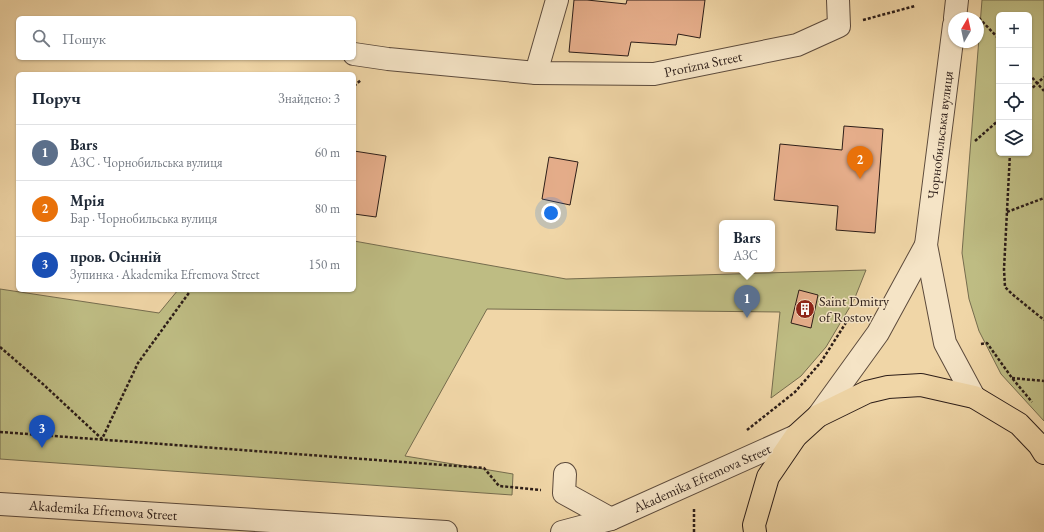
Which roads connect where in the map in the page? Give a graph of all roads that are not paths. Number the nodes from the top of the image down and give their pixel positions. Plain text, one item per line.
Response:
1 (557, 0) edge
2 (838, 0) edge
3 (957, 0) edge
4 (956, 12) edge
5 (951, 48) edge
6 (356, 54) edge
7 (536, 73) junction
8 (926, 245) junction
9 (974, 396) junction
10 (818, 416) junction
11 (796, 436) junction
12 (1044, 453) edge
13 (565, 483) road end
14 (0, 504) edge
15 (611, 519) junction
16 (217, 525) edge
17 (446, 532) edge
18 (562, 532) edge
19 (755, 532) edge

1 - 7 street
2 - 7 street, Prorizna Street
3 - 4 street
5 - 8 street, Чорнобильська вулиця
6 - 7 street, Prorizna Street
8 - 9 street, Чорнобильська вулиця
8 - 10 street, Чорнобильська вулиця
9 - 10 main road
9 - 12 main road
10 - 11 main road
11 - 15 street, Akademika Efremova Street
11 - 19 main road
13 - 15 street
14 - 16 street, Akademika Efremova Street
15 - 18 street, Akademika Efremova Street
16 - 17 street, Akademika Efremova Street

